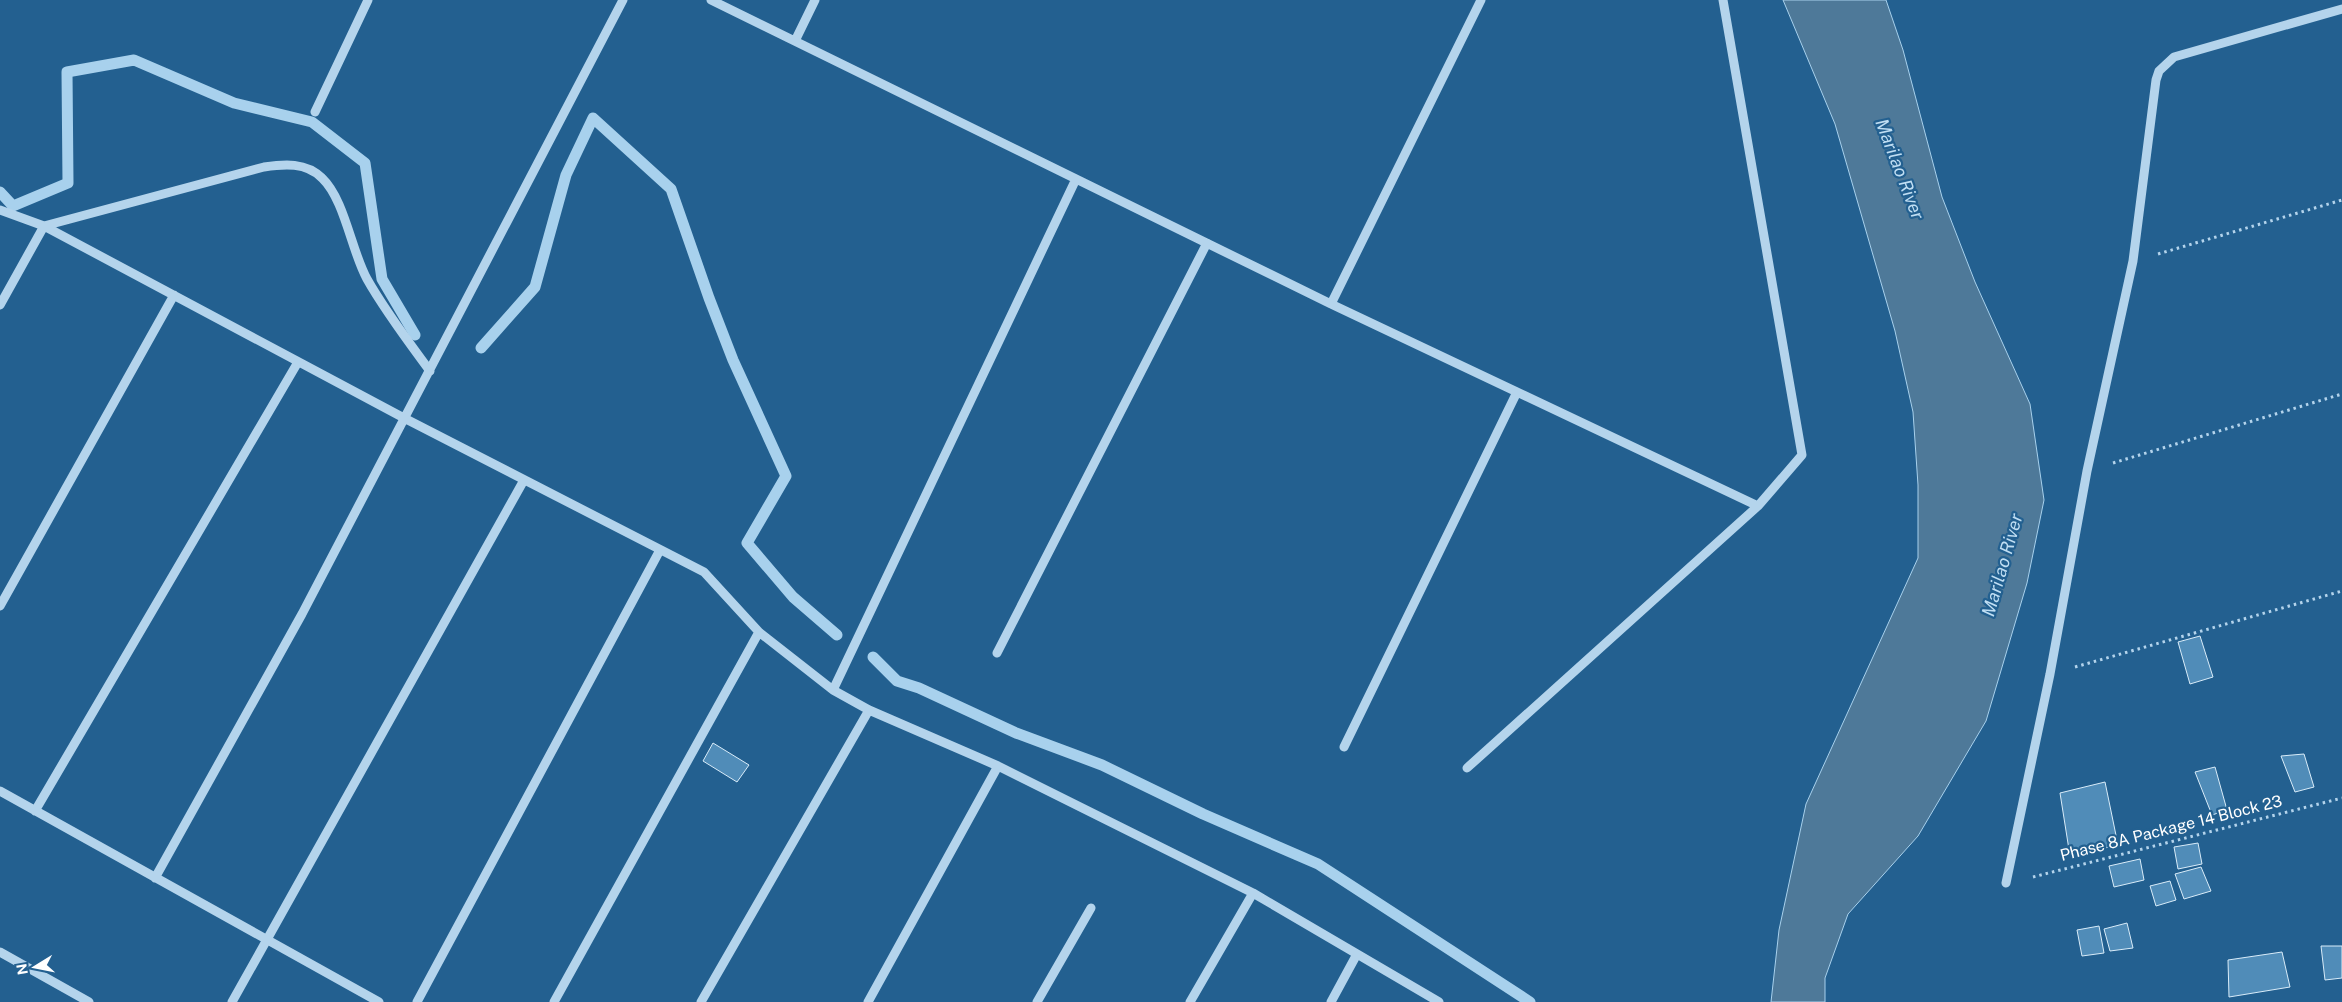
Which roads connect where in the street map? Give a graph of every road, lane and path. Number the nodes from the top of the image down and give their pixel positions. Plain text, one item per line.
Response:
1 (368, 0) edge
2 (623, 0) edge
3 (711, 0) edge
4 (815, 0) edge
5 (1481, 0) edge
6 (1723, 0) edge
7 (2342, 9) edge
8 (795, 41) junction
9 (315, 112) dead end
10 (1076, 179) junction
11 (2342, 200) edge
12 (0, 210) edge
13 (44, 226) junction
14 (1207, 244) junction
15 (2133, 261) junction
16 (174, 295) junction
17 (1331, 304) junction
18 (0, 305) edge
19 (298, 362) junction
20 (430, 370) junction
21 (1517, 392) junction
22 (2342, 394) edge
23 (404, 418) junction
24 (2087, 471) junction
25 (524, 480) junction
26 (1758, 506) junction
27 (660, 550) junction
28 (2342, 590) edge
29 (0, 606) edge
30 (759, 632) junction
31 (997, 653) dead end
32 (2050, 674) junction
33 (833, 690) junction
34 (869, 710) junction
35 (1344, 747) dead end
36 (998, 766) junction
37 (1467, 768) dead end
38 (0, 791) edge
39 (2342, 798) edge
40 (35, 811) junction
41 (156, 878) junction
42 (2006, 883) joint
43 (1253, 893) junction
44 (1091, 908) dead end
45 (266, 940) junction
46 (0, 952) edge
47 (1357, 954) junction
48 (89, 1002) edge
49 (232, 1002) edge
50 (379, 1002) edge
51 (417, 1002) edge
52 (554, 1002) edge
53 (701, 1002) edge
54 (868, 1002) edge
55 (1037, 1002) edge
56 (1190, 1002) edge
57 (1331, 1002) edge
58 (1440, 1002) edge

1 - 9 street
2 - 20 street
3 - 8 street
4 - 8 street
5 - 17 street
6 - 26 street
7 - 15 street
8 - 10 street
10 - 14 street
10 - 33 street
11 - 15 path
12 - 13 street
13 - 16 street
13 - 18 street
13 - 20 street
14 - 17 street
14 - 31 street
15 - 24 street
16 - 19 street
16 - 29 street
17 - 21 street
19 - 23 street
19 - 40 street
20 - 23 street
21 - 26 street
21 - 35 street
22 - 24 path
23 - 25 street
23 - 41 street
24 - 32 street
25 - 27 street
25 - 45 street
26 - 37 street
27 - 30 street
27 - 51 street
28 - 32 path
30 - 33 street
30 - 52 street
32 - 42 street
33 - 34 street
34 - 36 street
34 - 53 street
36 - 43 street
36 - 54 street
38 - 40 street
39 - 42 path, Phase 8A Package 14 Block 23
40 - 41 street
41 - 45 street
43 - 47 street
43 - 56 street
44 - 55 street
45 - 49 street
45 - 50 street
46 - 48 street
47 - 57 street
47 - 58 street

